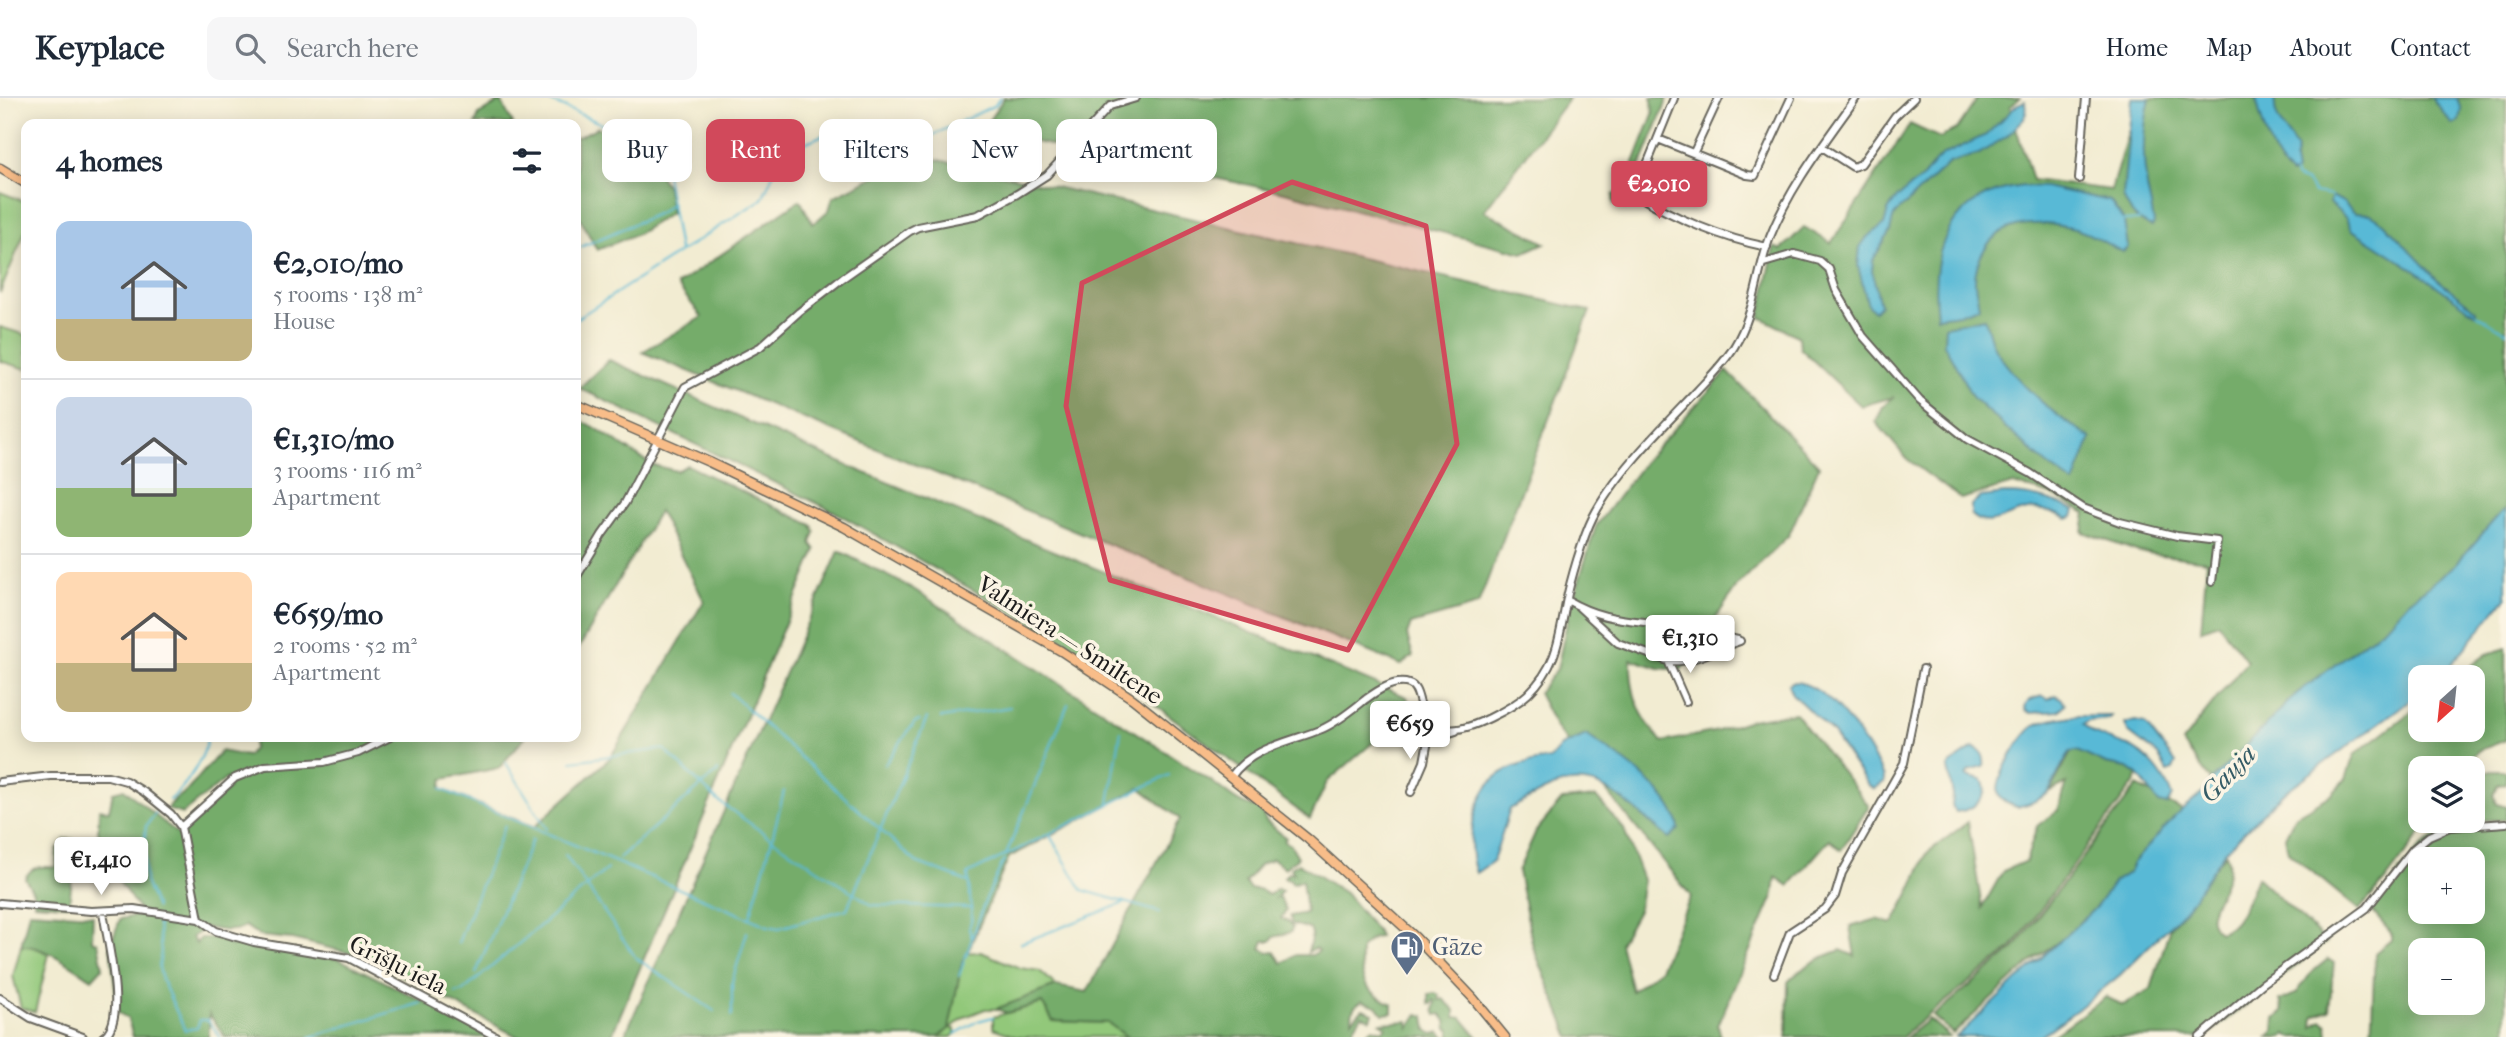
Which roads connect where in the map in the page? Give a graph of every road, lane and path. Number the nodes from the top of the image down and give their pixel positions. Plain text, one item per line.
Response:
1 (1136, 98) edge
2 (1674, 98) edge
3 (1719, 98) edge
4 (1791, 98) edge
5 (1856, 98) edge
6 (1914, 98) edge
7 (2086, 98) edge
8 (1658, 139) junction
9 (1822, 147) junction
10 (1694, 152) junction
11 (0, 168) edge
12 (0, 176) edge
13 (2079, 179) dead end
14 (21, 180) edge
15 (21, 182) edge
16 (1767, 247) junction
17 (1764, 263) junction
18 (581, 406) edge
19 (658, 439) junction
20 (581, 570) edge
21 (2212, 582) dead end
22 (1567, 600) junction
23 (1579, 607) junction
24 (1668, 661) junction
25 (1923, 669) dead end
26 (1686, 702) dead end
27 (1421, 708) junction
28 (1460, 730) junction
29 (1429, 735) junction
30 (380, 742) edge
31 (1231, 777) junction
32 (0, 782) edge
33 (1410, 792) dead end
34 (2506, 823) edge
35 (181, 827) junction
36 (0, 903) edge
37 (103, 911) junction
38 (199, 919) junction
39 (1774, 974) dead end
40 (0, 998) edge
41 (83, 1037) edge
42 (103, 1037) edge
43 (497, 1037) edge
44 (1505, 1037) edge
45 (2200, 1037) edge

1 - 19 street
2 - 8 street
3 - 10 street
4 - 10 street
5 - 9 street
6 - 9 street
7 - 13 street
8 - 10 street
8 - 16 street
9 - 16 street
11 - 14 main road
12 - 15 main road
16 - 17 street
17 - 21 street
17 - 22 street
18 - 19 main road, Valmiera — Smiltene
19 - 20 street
19 - 31 main road, Valmiera — Smiltene
22 - 23 street
22 - 28 street
23 - 24 street
23 - 24 street
24 - 26 street
25 - 39 street
27 - 28 street
27 - 29 street
27 - 31 street
28 - 29 street
29 - 33 street
30 - 35 street
31 - 44 main road, Valmiera — Smiltene
32 - 35 street
34 - 45 street
35 - 38 street
36 - 37 street, Grīšļu iela
37 - 38 street, Grīšļu iela
37 - 42 street
38 - 43 street, Grīšļu iela
40 - 41 street

